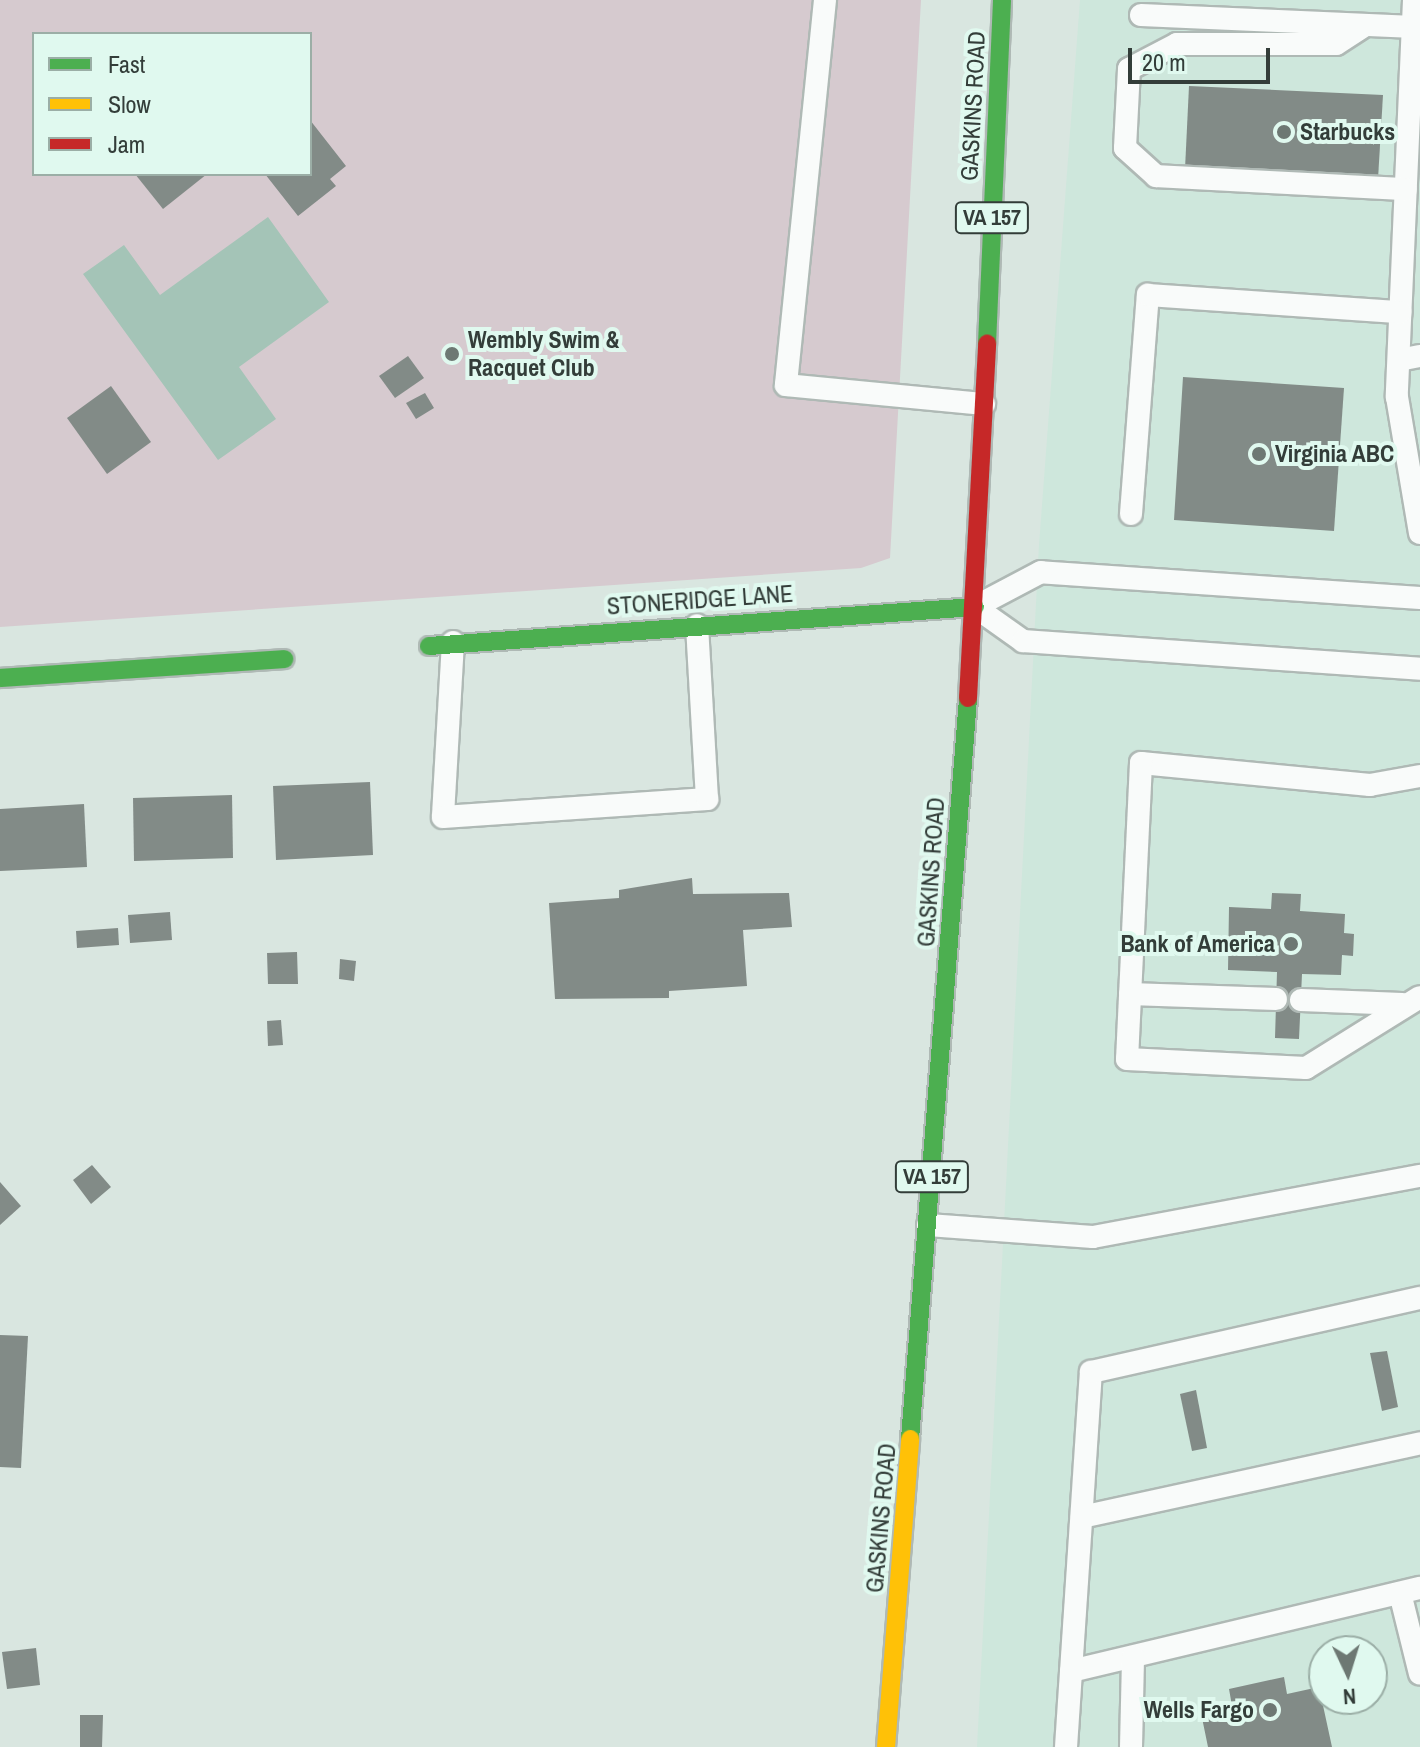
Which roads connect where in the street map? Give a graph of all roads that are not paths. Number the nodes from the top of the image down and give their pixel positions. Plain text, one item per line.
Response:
1 (825, 0) edge
2 (1002, 0) edge
3 (1414, 0) edge
4 (1141, 15) dead end
5 (1364, 26) junction
6 (1417, 28) edge
7 (1406, 189) junction
8 (1400, 312) junction
9 (1409, 358) edge
10 (984, 404) junction
11 (1131, 514) dead end
12 (1420, 533) edge
13 (1420, 598) edge
14 (975, 607) junction
15 (697, 625) junction
16 (453, 642) junction
17 (429, 646) dead end
18 (284, 659) dead end
19 (1420, 669) edge
20 (0, 678) edge
21 (1420, 776) edge
22 (1130, 994) junction
23 (1276, 999) dead end
24 (1301, 1000) dead end
25 (1411, 1001) edge
26 (1420, 1176) edge
27 (928, 1225) junction
28 (1420, 1298) edge
29 (1420, 1443) edge
30 (1082, 1517) junction
31 (1410, 1590) edge
32 (1133, 1657) junction
33 (1071, 1671) junction
34 (1420, 1674) edge
35 (886, 1747) edge
36 (1066, 1747) edge
37 (1131, 1747) edge

1 - 10 lane
2 - 10 main road, GASKINS ROAD / VA 157
3 - 6 lane
4 - 5 lane
5 - 6 lane
5 - 7 lane
6 - 7 lane
7 - 8 lane
8 - 9 lane
8 - 11 lane
9 - 12 lane
10 - 14 main road, GASKINS ROAD / VA 157
13 - 14 lane
14 - 15 main road, STONERIDGE LANE
14 - 19 lane
14 - 27 main road, GASKINS ROAD / VA 157
15 - 16 main road, STONERIDGE LANE
15 - 16 lane
16 - 17 main road, STONERIDGE LANE
18 - 20 main road
21 - 22 lane
22 - 23 lane
22 - 25 lane
24 - 25 lane
26 - 27 lane
27 - 35 main road, GASKINS ROAD / VA 157
28 - 30 lane
29 - 30 lane
30 - 33 lane
31 - 32 lane
31 - 34 lane
32 - 33 lane
32 - 37 lane
33 - 36 lane

